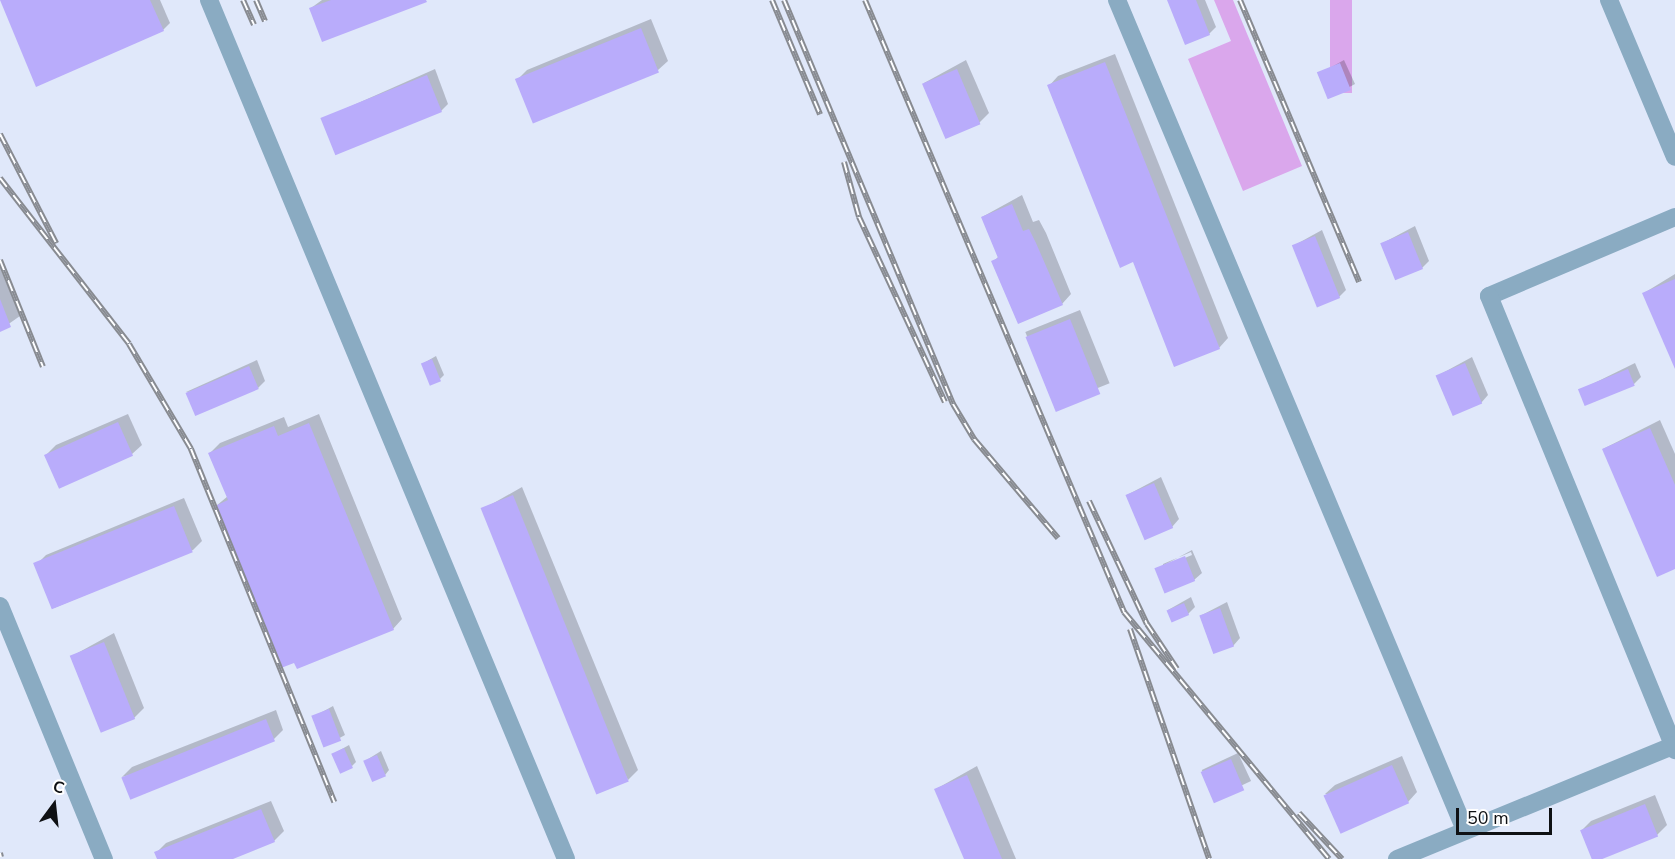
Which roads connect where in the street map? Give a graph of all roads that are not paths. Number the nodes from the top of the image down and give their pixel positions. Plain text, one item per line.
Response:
1 (209, 0) edge
2 (1117, 0) edge
3 (1609, 0) edge
4 (1675, 157) edge
5 (1675, 218) edge
6 (0, 606) edge
7 (1674, 747) edge
8 (1465, 830) junction
9 (104, 859) edge
10 (566, 859) edge
11 (1397, 859) edge

1 - 10 lane
2 - 8 lane
3 - 4 lane
5 - 7 lane
6 - 9 lane
7 - 8 lane
8 - 11 lane

